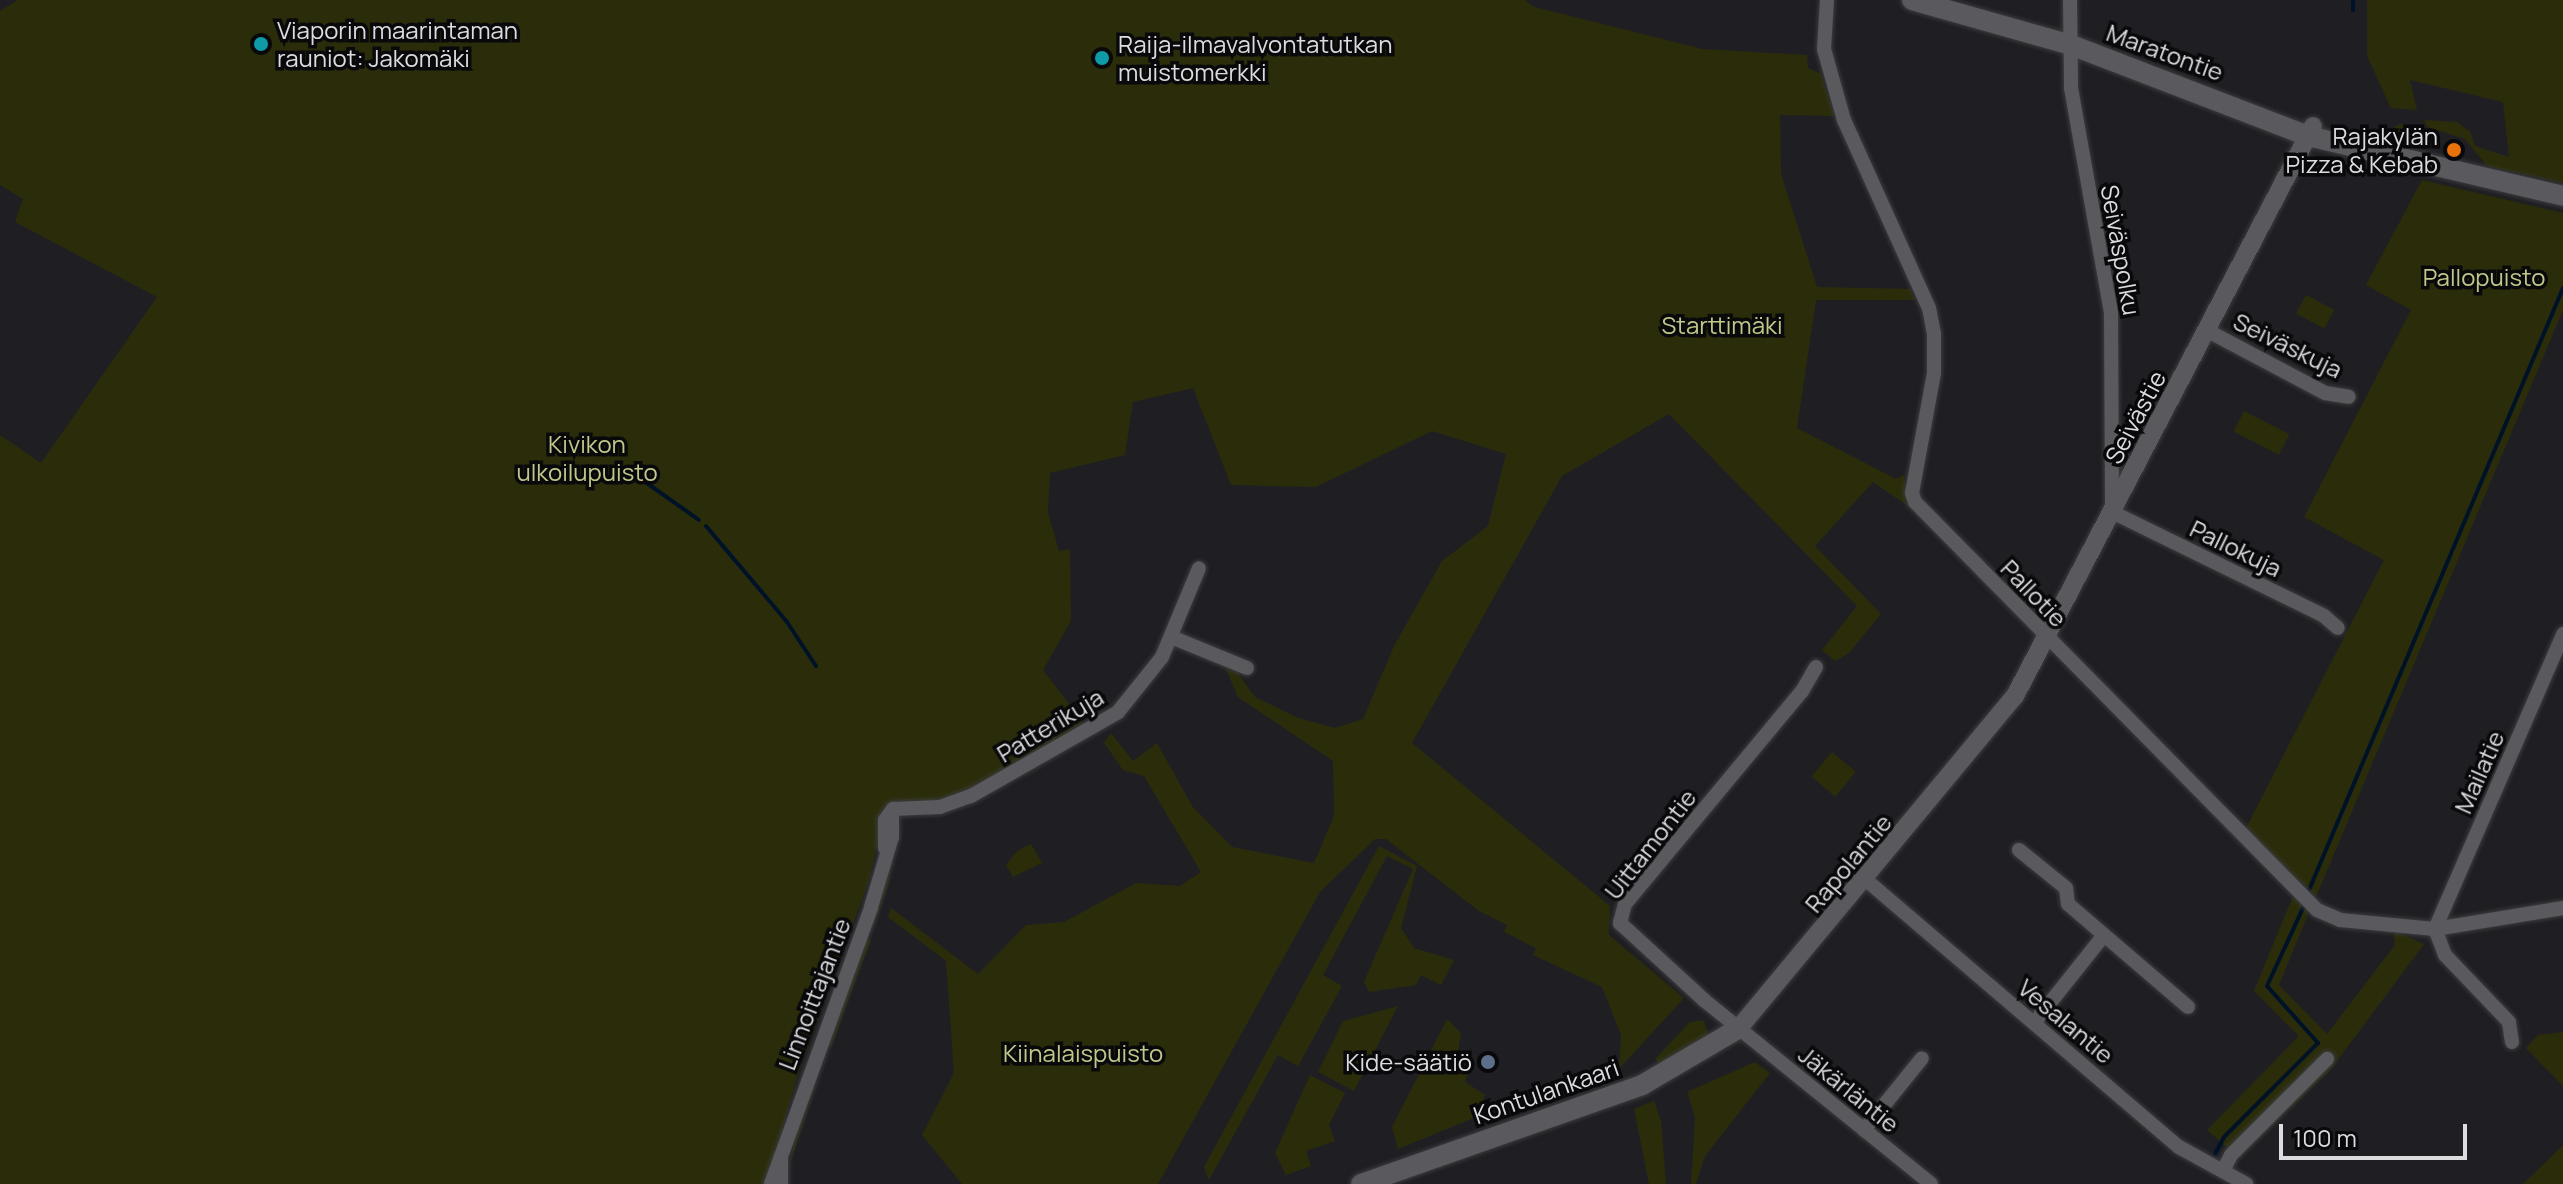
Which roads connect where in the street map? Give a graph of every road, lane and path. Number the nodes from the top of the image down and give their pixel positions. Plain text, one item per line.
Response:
1 (1827, 0) edge
2 (1912, 0) edge
3 (2070, 0) edge
4 (2071, 45) junction
5 (2310, 131) junction
6 (2563, 196) edge
7 (2208, 331) junction
8 (2349, 397) dead end
9 (2112, 512) junction
10 (1199, 568) dead end
11 (2338, 628) dead end
12 (2563, 634) edge
13 (2047, 636) junction
14 (1171, 637) junction
15 (1816, 667) dead end
16 (1247, 668) dead end
17 (1992, 726) joint
18 (892, 810) joint
19 (2019, 850) dead end
20 (1865, 879) junction
21 (2563, 908) edge
22 (2435, 929) junction
23 (2104, 935) junction
24 (2188, 1007) dead end
25 (2034, 1023) junction
26 (1739, 1028) junction
27 (2512, 1042) dead end
28 (1922, 1058) dead end
29 (2327, 1059) dead end
30 (1864, 1130) junction
31 (781, 1155) junction
32 (2225, 1167) dead end
33 (771, 1184) edge
34 (781, 1184) edge
35 (1361, 1184) edge
36 (1931, 1184) edge
37 (2246, 1184) edge

1 - 13 street, Pallotie
2 - 4 main road, Maratontie
3 - 4 street, Seiväspolku
4 - 5 main road, Maratontie
4 - 9 street, Seiväspolku
5 - 6 main road, Maratontie
5 - 7 street, Seivästie
7 - 8 street, Seiväskuja
7 - 9 street, Seivästie
9 - 11 street, Pallokuja
9 - 13 street, Seivästie
10 - 14 street, Patterikuja
12 - 22 street, Mailatie
13 - 17 street, Seivästie
13 - 22 street, Pallotie
14 - 16 street
14 - 18 street, Patterikuja
15 - 26 street, Uittamontie
17 - 20 street, Rapolantie
18 - 31 street, Linnoittajantie
19 - 23 street
20 - 25 street, Vesalantie
20 - 26 street, Rapolantie
21 - 22 street, Pallotie
22 - 27 street
23 - 24 street
23 - 25 street
25 - 37 street, Vesalantie
26 - 30 street, Jäkärläntie
26 - 35 main road, Kontulankaari
28 - 30 street
29 - 32 street
30 - 36 street, Jäkärläntie
31 - 33 street, Linnoittajantie
31 - 34 street, Linnoittajantie

